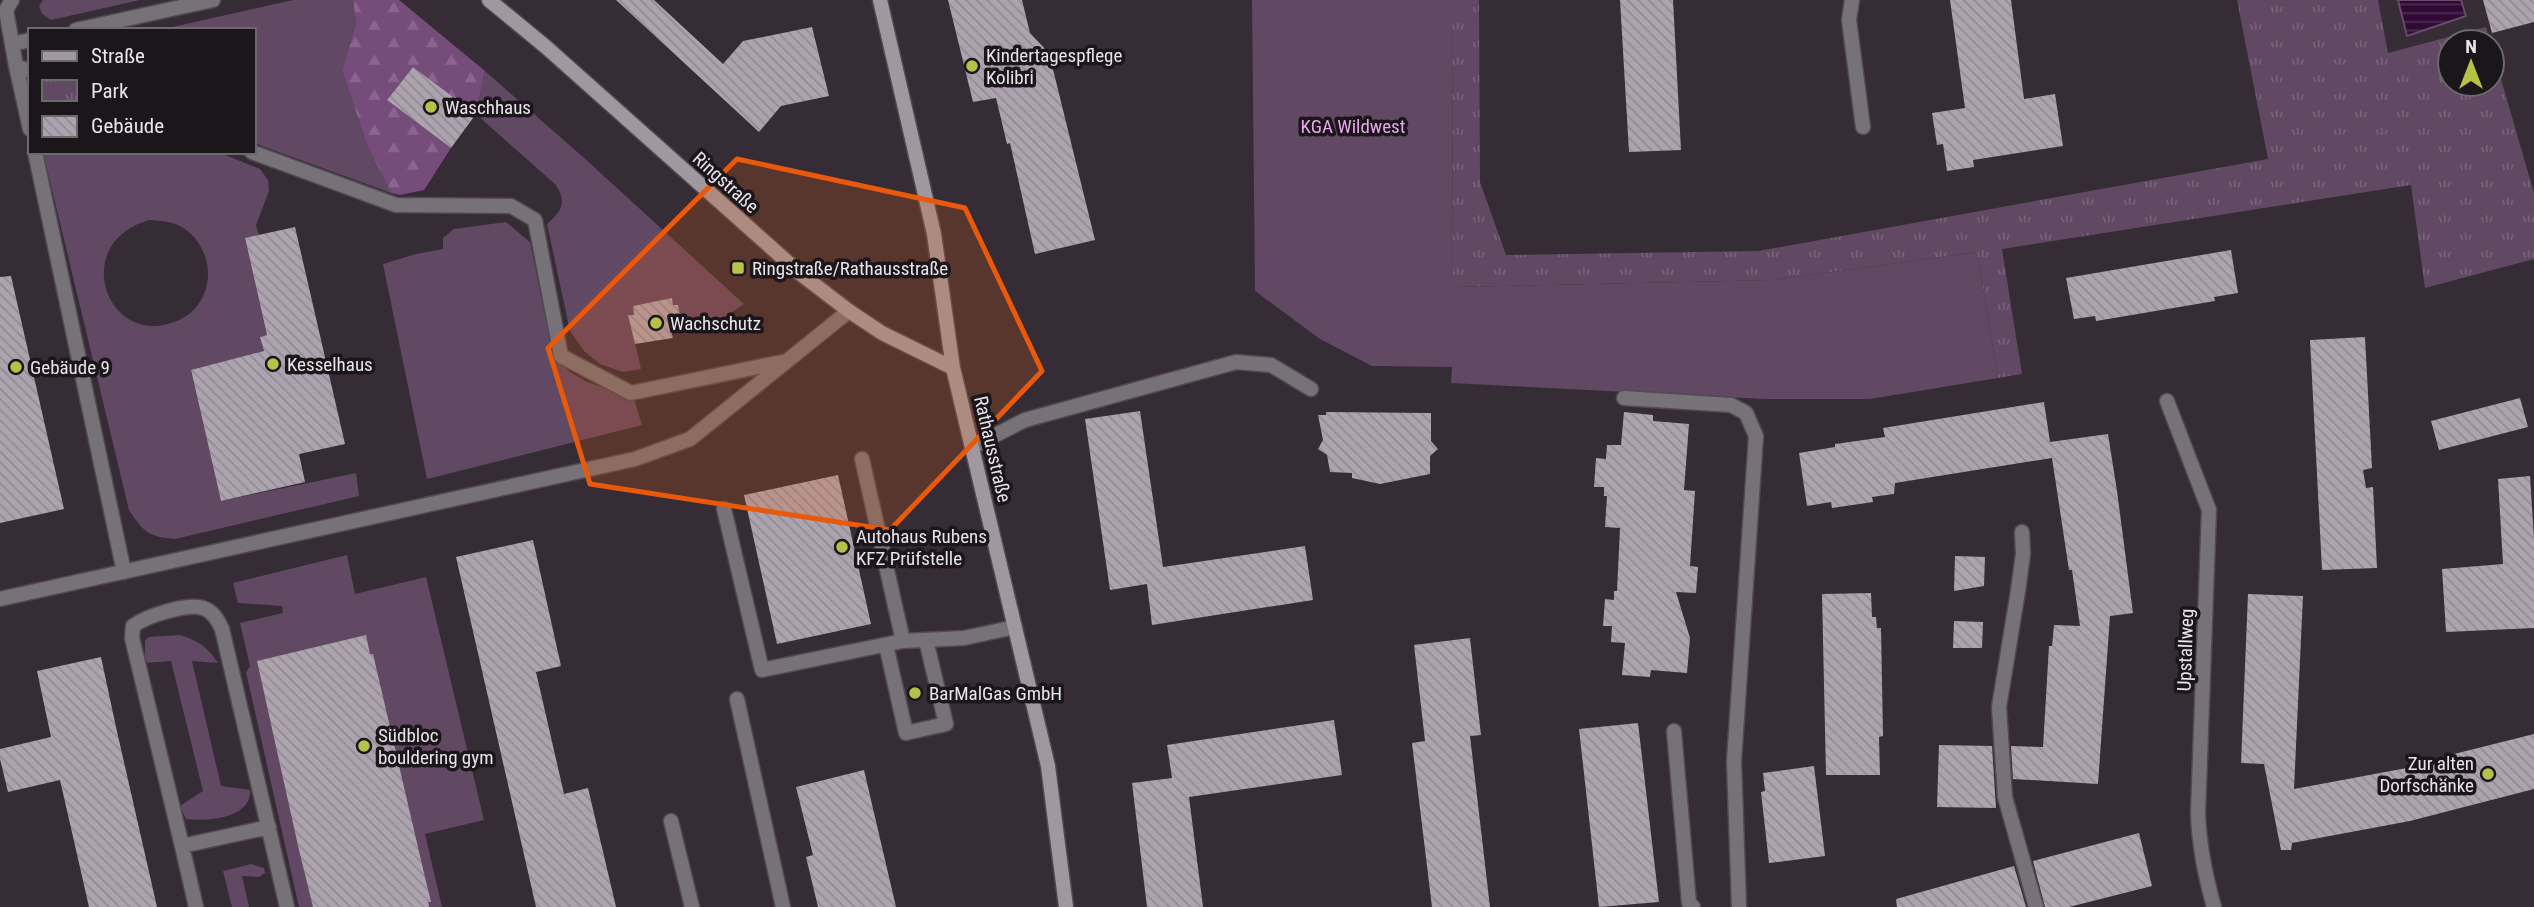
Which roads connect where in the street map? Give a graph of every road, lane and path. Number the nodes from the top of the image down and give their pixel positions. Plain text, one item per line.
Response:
1 (12, 0) edge
2 (213, 0) edge
3 (489, 0) edge
4 (880, 0) edge
5 (1852, 0) edge
6 (85, 28) edge
7 (28, 40) edge
8 (12, 44) junction
9 (23, 68) edge
10 (28, 112) edge
11 (1863, 127) dead end
12 (256, 153) edge
13 (35, 154) edge
14 (849, 312) junction
15 (787, 361) junction
16 (953, 368) junction
17 (1311, 388) dead end
18 (1624, 398) dead end
19 (2167, 401) dead end
20 (972, 447) junction
21 (862, 459) dead end
22 (724, 509) dead end
23 (2022, 532) dead end
24 (124, 572) junction
25 (0, 599) edge
26 (1015, 627) junction
27 (926, 640) junction
28 (903, 641) junction
29 (886, 645) junction
30 (737, 699) dead end
31 (1674, 731) dead end
32 (671, 821) dead end
33 (269, 827) junction
34 (182, 846) junction
35 (196, 907) edge
36 (287, 907) edge
37 (692, 907) edge
38 (783, 907) edge
39 (1066, 907) edge
40 (1693, 907) edge
41 (1740, 907) edge
42 (2036, 907) edge
43 (2214, 907) edge

1 - 8 street
2 - 6 street
3 - 14 main road, Ringstraße
4 - 16 main road, Rathausstraße
5 - 11 street
7 - 8 street
8 - 9 street
9 - 10 street
12 - 15 street
13 - 24 street
14 - 15 street
14 - 16 main road, Ringstraße
15 - 24 street
16 - 20 main road, Rathausstraße
17 - 20 street
18 - 41 street
19 - 43 street, Upstallweg
20 - 26 main road, Rathausstraße
21 - 28 street
22 - 29 street
23 - 42 street
24 - 25 street
26 - 27 street
26 - 39 main road, Rathausstraße
27 - 28 street
27 - 29 street
28 - 29 street
30 - 38 street
31 - 40 street
32 - 37 street
33 - 34 street
33 - 34 street
33 - 36 street
34 - 35 street

